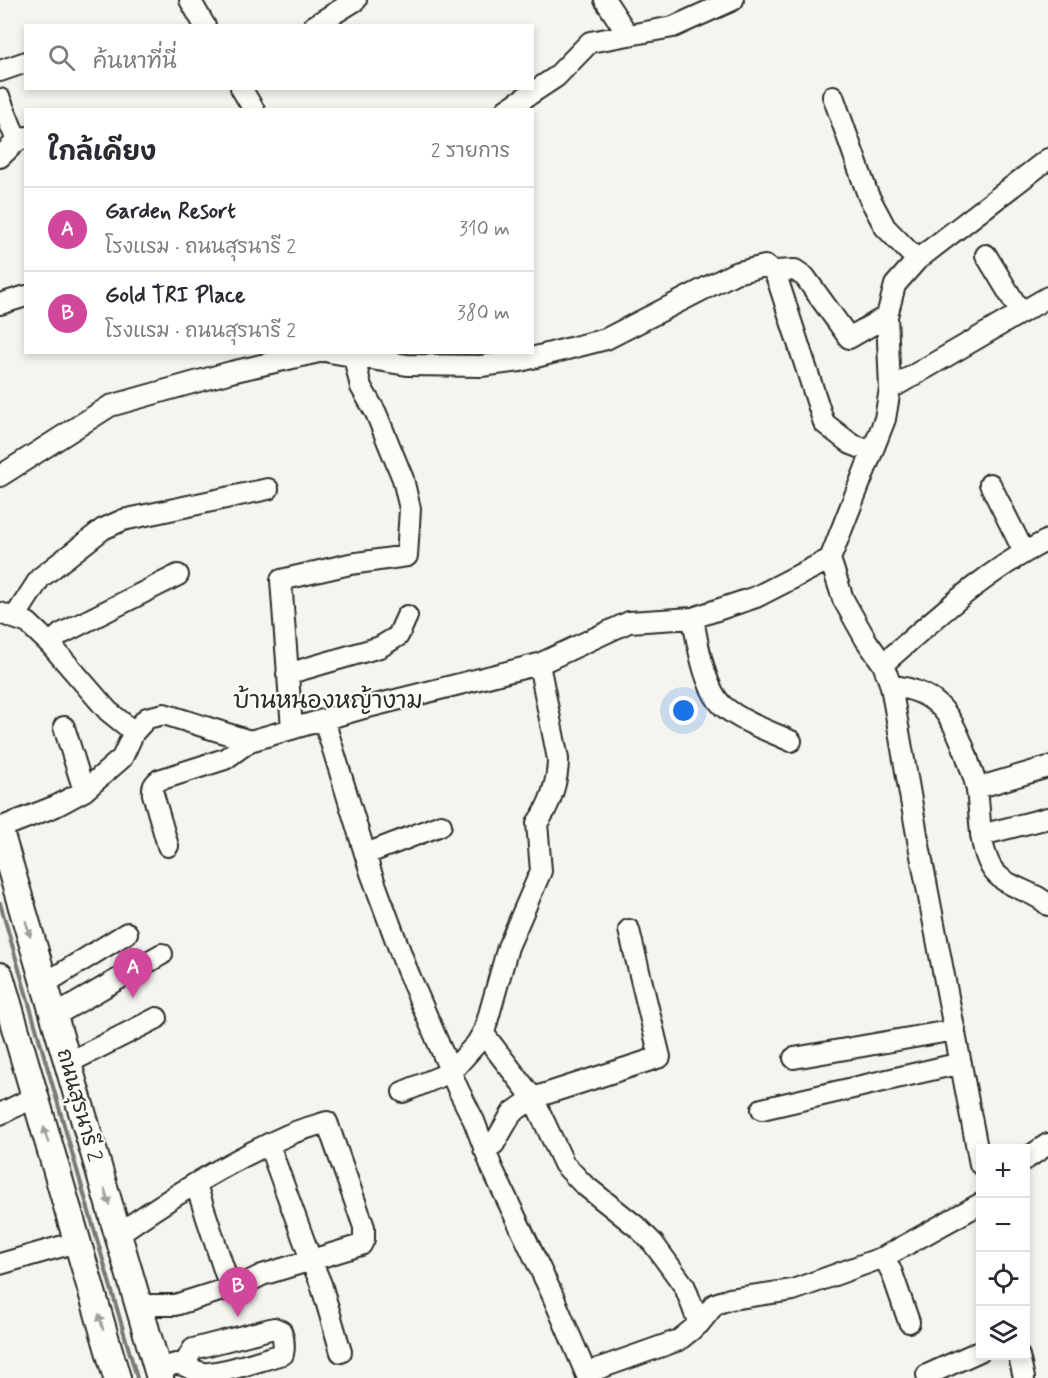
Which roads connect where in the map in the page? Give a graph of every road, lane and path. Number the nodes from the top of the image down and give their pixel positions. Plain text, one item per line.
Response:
1 (190, 0) edge
2 (605, 0) edge
3 (734, 0) edge
4 (346, 3) edge
5 (707, 5) edge
6 (204, 24) edge
7 (317, 24) edge
8 (628, 35) junction
9 (24, 63) edge
10 (0, 71) edge
11 (242, 90) edge
12 (833, 96) dead end
13 (0, 99) edge
14 (511, 107) edge
15 (253, 108) edge
16 (21, 139) edge
17 (0, 157) edge
18 (1048, 159) edge
19 (986, 255) dead end
20 (917, 260) junction
21 (774, 272) junction
22 (24, 297) edge
23 (1048, 297) edge
24 (0, 304) edge
25 (1021, 313) junction
26 (887, 316) junction
27 (310, 354) edge
28 (339, 354) edge
29 (354, 357) junction
30 (890, 389) junction
31 (872, 452) junction
32 (0, 476) edge
33 (990, 484) dead end
34 (268, 489) dead end
35 (1048, 540) edge
36 (1024, 552) junction
37 (830, 559) junction
38 (178, 575) dead end
39 (7, 615) edge
40 (407, 616) dead end
41 (693, 618) junction
42 (50, 644) junction
43 (539, 664) junction
44 (883, 664) junction
45 (286, 674) junction
46 (891, 686) junction
47 (324, 720) junction
48 (64, 727) dead end
49 (292, 729) junction
50 (134, 732) junction
51 (250, 741) junction
52 (791, 741) dead end
53 (1048, 767) edge
54 (977, 788) junction
55 (84, 791) junction
56 (1048, 818) edge
57 (441, 825) dead end
58 (0, 830) edge
59 (981, 835) junction
60 (168, 846) dead end
61 (366, 854) junction
62 (6, 878) edge
63 (1048, 905) edge
64 (629, 930) dead end
65 (127, 933) dead end
66 (162, 954) dead end
67 (0, 976) edge
68 (44, 984) junction
69 (54, 1016) junction
70 (156, 1018) dead end
71 (955, 1030) junction
72 (483, 1033) junction
73 (794, 1058) dead end
74 (68, 1063) junction
75 (961, 1063) junction
76 (451, 1072) junction
77 (403, 1092) dead end
78 (35, 1097) junction
79 (533, 1098) junction
80 (762, 1108) dead end
81 (0, 1114) edge
82 (977, 1144) edge
83 (1048, 1144) edge
84 (269, 1145) junction
85 (484, 1149) junction
86 (1030, 1156) edge
87 (196, 1185) junction
88 (976, 1206) edge
89 (118, 1234) junction
90 (77, 1242) junction
91 (884, 1257) junction
92 (311, 1260) junction
93 (0, 1264) edge
94 (230, 1288) junction
95 (142, 1317) junction
96 (909, 1322) dead end
97 (699, 1324) junction
98 (341, 1352) dead end
99 (976, 1353) edge
100 (1020, 1360) edge
101 (184, 1365) dead end
102 (927, 1375) dead end
103 (587, 1376) edge
104 (160, 1377) edge
105 (117, 1378) edge
106 (1024, 1378) edge

1 - 6 street
2 - 8 street
3 - 5 street
4 - 7 street
5 - 8 street
8 - 14 street
9 - 10 street
11 - 15 street
12 - 20 street
13 - 16 street
16 - 17 street
18 - 20 street
19 - 25 street
20 - 26 street
21 - 26 street
21 - 29 street
21 - 31 street
22 - 24 street
23 - 25 street
25 - 30 street
26 - 30 street
27 - 32 street
28 - 29 street
29 - 45 street
30 - 31 street
31 - 37 street
33 - 36 street
34 - 39 street
35 - 36 street
36 - 44 street
37 - 41 street
37 - 44 street
38 - 42 street
39 - 42 street
40 - 45 street
41 - 43 street
41 - 52 street
42 - 50 street
43 - 47 street
43 - 72 street
44 - 46 street
45 - 49 street
46 - 54 street
46 - 71 street
47 - 49 street
47 - 61 street
48 - 55 street
49 - 51 street
50 - 51 street
50 - 55 street
51 - 60 street
53 - 54 street
54 - 59 street
55 - 58 street
56 - 59 street
57 - 61 street
58 - 62 main road, ถนนสุรนารี 2
59 - 63 street
61 - 76 street
62 -> 68 main road, ถนนสุรนารี 2
64 - 79 street
65 - 68 street
66 - 69 street
67 - 78 main road, ถนนสุรนารี 2
68 - 69 main road, ถนนสุรนารี 2
69 - 74 main road, ถนนสุรนารี 2
70 - 74 street
71 - 73 street
71 - 75 street
72 - 76 street
72 - 79 street
74 -> 89 main road, ถนนสุรนารี 2
75 - 80 street
75 - 82 street
76 - 77 street
76 - 85 street
78 - 81 street
90 -> 78 main road, ถนนสุรนารี 2
79 - 85 street
79 - 97 street
83 - 86 street
84 - 87 street
84 - 92 street
84 - 92 street
85 - 103 street
87 - 89 street
87 - 94 street
88 - 91 street
89 - 95 main road, ถนนสุรนารี 2
90 - 93 street
105 -> 90 main road, ถนนสุรนารี 2
91 - 96 street
91 - 97 street
92 - 94 street
92 - 98 street
94 - 95 street
95 - 104 main road, ถนนสุรนารี 2
97 - 103 street
99 - 102 street
100 - 106 street
101 - 104 street

